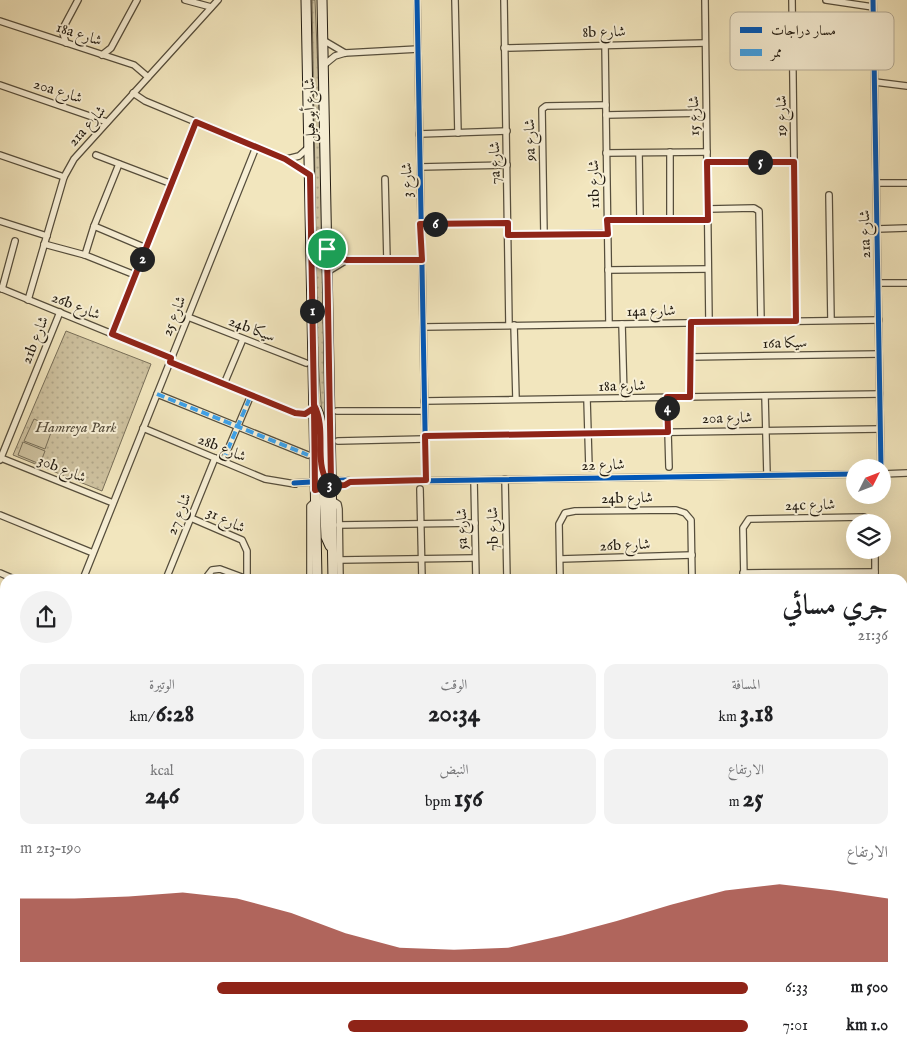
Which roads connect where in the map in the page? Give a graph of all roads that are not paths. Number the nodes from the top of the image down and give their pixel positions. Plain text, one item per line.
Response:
1 (78, 0) edge
2 (138, 0) edge
3 (185, 0) edge
4 (218, 0) edge
5 (306, 0) edge
6 (317, 0) edge
7 (322, 0) edge
8 (417, 0) edge
9 (455, 0) edge
10 (504, 0) edge
11 (705, 0) edge
12 (826, 0) edge
13 (873, 3) edge
14 (211, 7) junction
15 (0, 22) edge
16 (323, 37) junction
17 (66, 43) junction
18 (705, 43) junction
19 (605, 44) junction
20 (504, 48) junction
21 (418, 49) junction
22 (345, 53) junction
23 (102, 55) junction
24 (324, 65) junction
25 (793, 70) edge
26 (875, 70) edge
27 (148, 77) junction
28 (875, 82) junction
29 (0, 85) edge
30 (907, 86) edge
31 (133, 93) junction
32 (606, 105) junction
33 (706, 113) junction
34 (606, 115) junction
35 (107, 122) junction
36 (196, 122) junction
37 (507, 131) junction
38 (458, 133) junction
39 (419, 134) junction
40 (256, 147) junction
41 (309, 147) junction
42 (670, 152) junction
43 (707, 152) junction
44 (606, 153) junction
45 (639, 153) junction
46 (0, 155) edge
47 (96, 155) dead end
48 (285, 159) junction
49 (707, 162) junction
50 (794, 162) junction
51 (119, 164) junction
52 (507, 165) junction
53 (420, 168) junction
54 (310, 175) junction
55 (64, 176) junction
56 (385, 179) dead end
57 (877, 183) junction
58 (907, 183) edge
59 (172, 184) junction
60 (829, 195) dead end
61 (708, 209) junction
62 (607, 220) junction
63 (640, 220) junction
64 (670, 220) junction
65 (708, 220) junction
66 (0, 221) edge
67 (508, 223) junction
68 (420, 224) junction
69 (94, 226) junction
70 (878, 228) junction
71 (907, 228) edge
72 (608, 234) junction
73 (508, 235) junction
74 (544, 235) junction
75 (47, 236) junction
76 (15, 241) dead end
77 (44, 244) junction
78 (146, 248) junction
79 (327, 249) junction
80 (85, 255) junction
81 (347, 260) junction
82 (388, 260) junction
83 (422, 260) junction
84 (708, 269) junction
85 (608, 270) junction
86 (327, 272) junction
87 (135, 275) junction
88 (878, 283) junction
89 (907, 283) edge
90 (1, 288) edge
91 (28, 300) junction
92 (60, 312) junction
93 (188, 317) junction
94 (831, 320) junction
95 (879, 320) junction
96 (760, 321) junction
97 (796, 321) junction
98 (691, 322) junction
99 (709, 322) junction
100 (609, 324) junction
101 (622, 324) junction
102 (512, 325) junction
103 (423, 326) junction
104 (112, 334) junction
105 (243, 339) junction
106 (879, 354) junction
107 (690, 357) junction
108 (170, 360) junction
109 (306, 364) dead end
110 (224, 384) junction
111 (157, 394) junction
112 (880, 394) junction
113 (251, 395) junction
114 (764, 396) junction
115 (667, 397) junction
116 (690, 397) junction
117 (587, 398) junction
118 (624, 398) junction
119 (516, 400) junction
120 (424, 401) junction
121 (314, 407) junction
122 (337, 411) dead end
123 (424, 411) junction
124 (238, 427) junction
125 (143, 428) junction
126 (880, 429) junction
127 (766, 430) junction
128 (668, 432) junction
129 (588, 434) junction
130 (425, 438) junction
131 (338, 441) dead end
132 (308, 455) dead end
133 (215, 458) junction
134 (0, 459) edge
135 (881, 459) edge
136 (223, 461) junction
137 (669, 467) dead end
138 (589, 468) dead end
139 (907, 473) edge
140 (846, 474) edge
141 (891, 474) edge
142 (767, 475) junction
143 (505, 479) junction
144 (426, 480) junction
145 (474, 480) junction
146 (322, 485) junction
147 (420, 489) dead end
148 (316, 500) junction
149 (332, 500) junction
150 (113, 503) junction
151 (0, 516) edge
152 (846, 517) edge
153 (190, 518) junction
154 (475, 523) junction
155 (420, 524) junction
156 (340, 525) junction
157 (332, 548) junction
158 (93, 553) junction
159 (692, 555) junction
160 (475, 558) junction
161 (421, 559) junction
162 (560, 559) junction
163 (875, 559) edge
164 (340, 560) junction
165 (875, 572) joint
166 (85, 574) edge
167 (168, 574) edge
168 (209, 574) edge
169 (234, 574) edge
170 (247, 574) edge
171 (310, 574) edge
172 (317, 574) edge
173 (333, 574) edge
174 (340, 574) edge
175 (422, 574) edge
176 (476, 574) edge
177 (507, 574) edge
178 (560, 574) edge
179 (692, 574) edge
180 (744, 574) edge
181 (810, 574) edge

1 - 17 street
2 - 23 street
3 - 14 street
4 - 14 street, 21a شارع
5 - 41 main road, شارع أبو هيل
6 - 16 main road
7 - 16 main road, شارع أبو هيل
8 - 21 street, شارع 3
9 - 38 street
10 - 20 street, 7a شارع
11 - 18 street, شارع 15
12 - 13 street
14 - 27 street, 21a شارع
15 - 17 street, 18a شارع
16 - 22 street
16 - 24 main road, شارع أبو هيل
17 - 23 street, 18a شارع
18 - 19 street, 8b شارع
18 - 33 street, شارع 15
19 - 20 street, 8b شارع
19 - 32 street, 11b شارع
20 - 37 street, 7a شارع
21 - 22 street
21 - 39 street, شارع 3
22 - 24 street
23 - 27 street, 18a شارع
24 - 79 main road, شارع أبو هيل
25 - 50 street, شارع 19
26 - 28 street, 21a شارع
27 - 31 street, 21a شارع
28 - 30 street
28 - 57 street, 21a شارع
29 - 35 street, 20a شارع
31 - 35 street, 21a شارع
31 - 36 street
32 - 34 street, 11b شارع
32 - 74 street, 9a شارع
33 - 34 street
33 - 43 street, شارع 15
34 - 44 street, 11b شارع
35 - 55 street, 21a شارع
36 - 40 street
36 - 59 street
37 - 38 street
37 - 52 street, 7a شارع
38 - 39 street
39 - 53 street, شارع 3
40 - 48 street
40 - 93 street, شارع 25
41 - 48 street
41 - 54 main road, شارع أبو هيل
42 - 43 street
42 - 45 street
42 - 64 street
43 - 49 street, شارع 15
44 - 45 street
44 - 62 street, 11b شارع
45 - 63 street
46 - 55 street
47 - 51 street
48 - 54 street
49 - 50 street
49 - 61 street, شارع 15
50 - 97 street, شارع 19
51 - 59 street
51 - 69 street
52 - 53 street
52 - 67 street, 7a شارع
53 - 68 street, شارع 3
54 - 121 main road, شارع أبو هيل
55 - 75 street, 21a شارع
56 - 82 street
57 - 58 street
57 - 70 street, 21a شارع
59 - 78 street
60 - 94 street
61 - 65 street, شارع 15
61 - 96 street
62 - 63 street
62 - 72 street, 11b شارع
63 - 64 street
64 - 65 street
65 - 84 street, شارع 15
66 - 75 street
67 - 68 street
67 - 73 street, 7a شارع
68 - 83 street, شارع 3
69 - 78 street
69 - 80 street
70 - 71 street
70 - 88 street, 21a شارع
72 - 74 street
72 - 85 street, 11b شارع
73 - 74 street
73 - 102 street, 7a شارع
75 - 77 street, 21a شارع
76 - 90 street
77 - 80 street
77 - 91 street, 21a شارع
78 - 87 street
79 - 81 street
79 - 86 main road, شارع أبو هيل
80 - 87 street
81 - 82 street
81 - 86 street
82 - 83 street
83 - 103 street, شارع 3
84 - 85 street
84 - 99 street, شارع 15
85 - 100 street, 11b شارع
86 - 146 main road, شارع أبو هيل
87 - 104 street
88 - 89 street
88 - 95 street, 21a شارع
90 - 91 street, 26b شارع
91 - 92 street, 26b شارع
92 - 104 street, 26b شارع
92 - 134 street, 21b شارع
93 - 105 street, 24b سيكا
93 - 108 street, شارع 25
94 - 95 street, 14a شارع
94 - 97 street, 14a شارع
95 - 106 street, 21a شارع
96 - 97 street, 14a شارع
96 - 99 street, 14a شارع
98 - 99 street, 14a شارع
98 - 101 street, 14a شارع
98 - 107 street
100 - 101 street, 14a شارع
100 - 102 street, 14a شارع
101 - 118 street
102 - 103 street, 14a شارع
102 - 119 street, 7a شارع
103 - 120 street, شارع 3
104 - 108 street, 26b شارع
105 - 109 street, 24b سيكا
105 - 110 street
106 - 107 street, 16a سيكا
106 - 112 street, 21a شارع
107 - 116 street
108 - 110 street, 26b شارع
108 - 111 street, شارع 25
110 - 113 street, 26b شارع
111 - 124 street
111 - 125 street, شارع 25
112 - 114 street, 18a شارع
112 - 126 street, 21a شارع
113 - 121 street, 26b شارع
113 - 124 street
114 - 116 street, 18a شارع
114 - 127 street
115 - 116 street, 18a شارع
115 - 118 street, 18a شارع
115 - 128 street
117 - 118 street, 18a شارع
117 - 119 street, 18a شارع
117 - 129 street
119 - 120 street, 18a شارع
120 - 123 street, شارع 3
121 - 146 main road, شارع أبو هيل
122 - 123 street
123 - 130 street, شارع 3
124 - 132 street
124 - 136 street
125 - 133 street, 28b شارع
125 - 150 street, شارع 25
126 - 127 street, 20a شارع
126 - 135 street, 21a شارع
127 - 128 street, 20a شارع
127 - 142 street
128 - 129 street, 20a شارع
128 - 137 street
129 - 130 street, 20a شارع
129 - 138 street
130 - 131 street, 20a شارع
130 - 144 street, شارع 3
133 - 136 street, 28b شارع
133 - 153 street, شارع 27
134 - 150 street, 30b شارع
136 - 146 street, 28b شارع
139 - 141 street
140 - 142 street, شارع 22
142 - 143 street, شارع 22
143 - 145 street, شارع 22
143 - 177 street, 7b شارع
144 - 145 street, شارع 22
144 - 146 street, شارع 22
145 - 154 street, 5a شارع
146 - 148 main road, شارع أبو هيل
146 - 149 main road, شارع أبو هيل
146 - 157 main road
147 - 155 street
148 - 171 street
148 - 172 main road, شارع أبو هيل
149 - 156 street
149 - 157 main road, شارع أبو هيل
150 - 158 street, شارع 25
151 - 158 street
152 - 180 street, 24c شارع
153 - 167 street, شارع 27
153 - 170 street, شارع 31
154 - 155 street
154 - 160 street, 5a شارع
155 - 156 street
155 - 161 street
156 - 164 street
157 - 173 main road, شارع أبو هيل
158 - 166 street, شارع 25
159 - 162 street, 26b شارع
159 - 162 street, 24b شارع
159 - 179 street
160 - 161 street
160 - 176 street, 5a شارع
161 - 164 street
161 - 175 street
162 - 178 street
163 - 165 street
164 - 174 street
165 - 181 street
168 - 169 street

